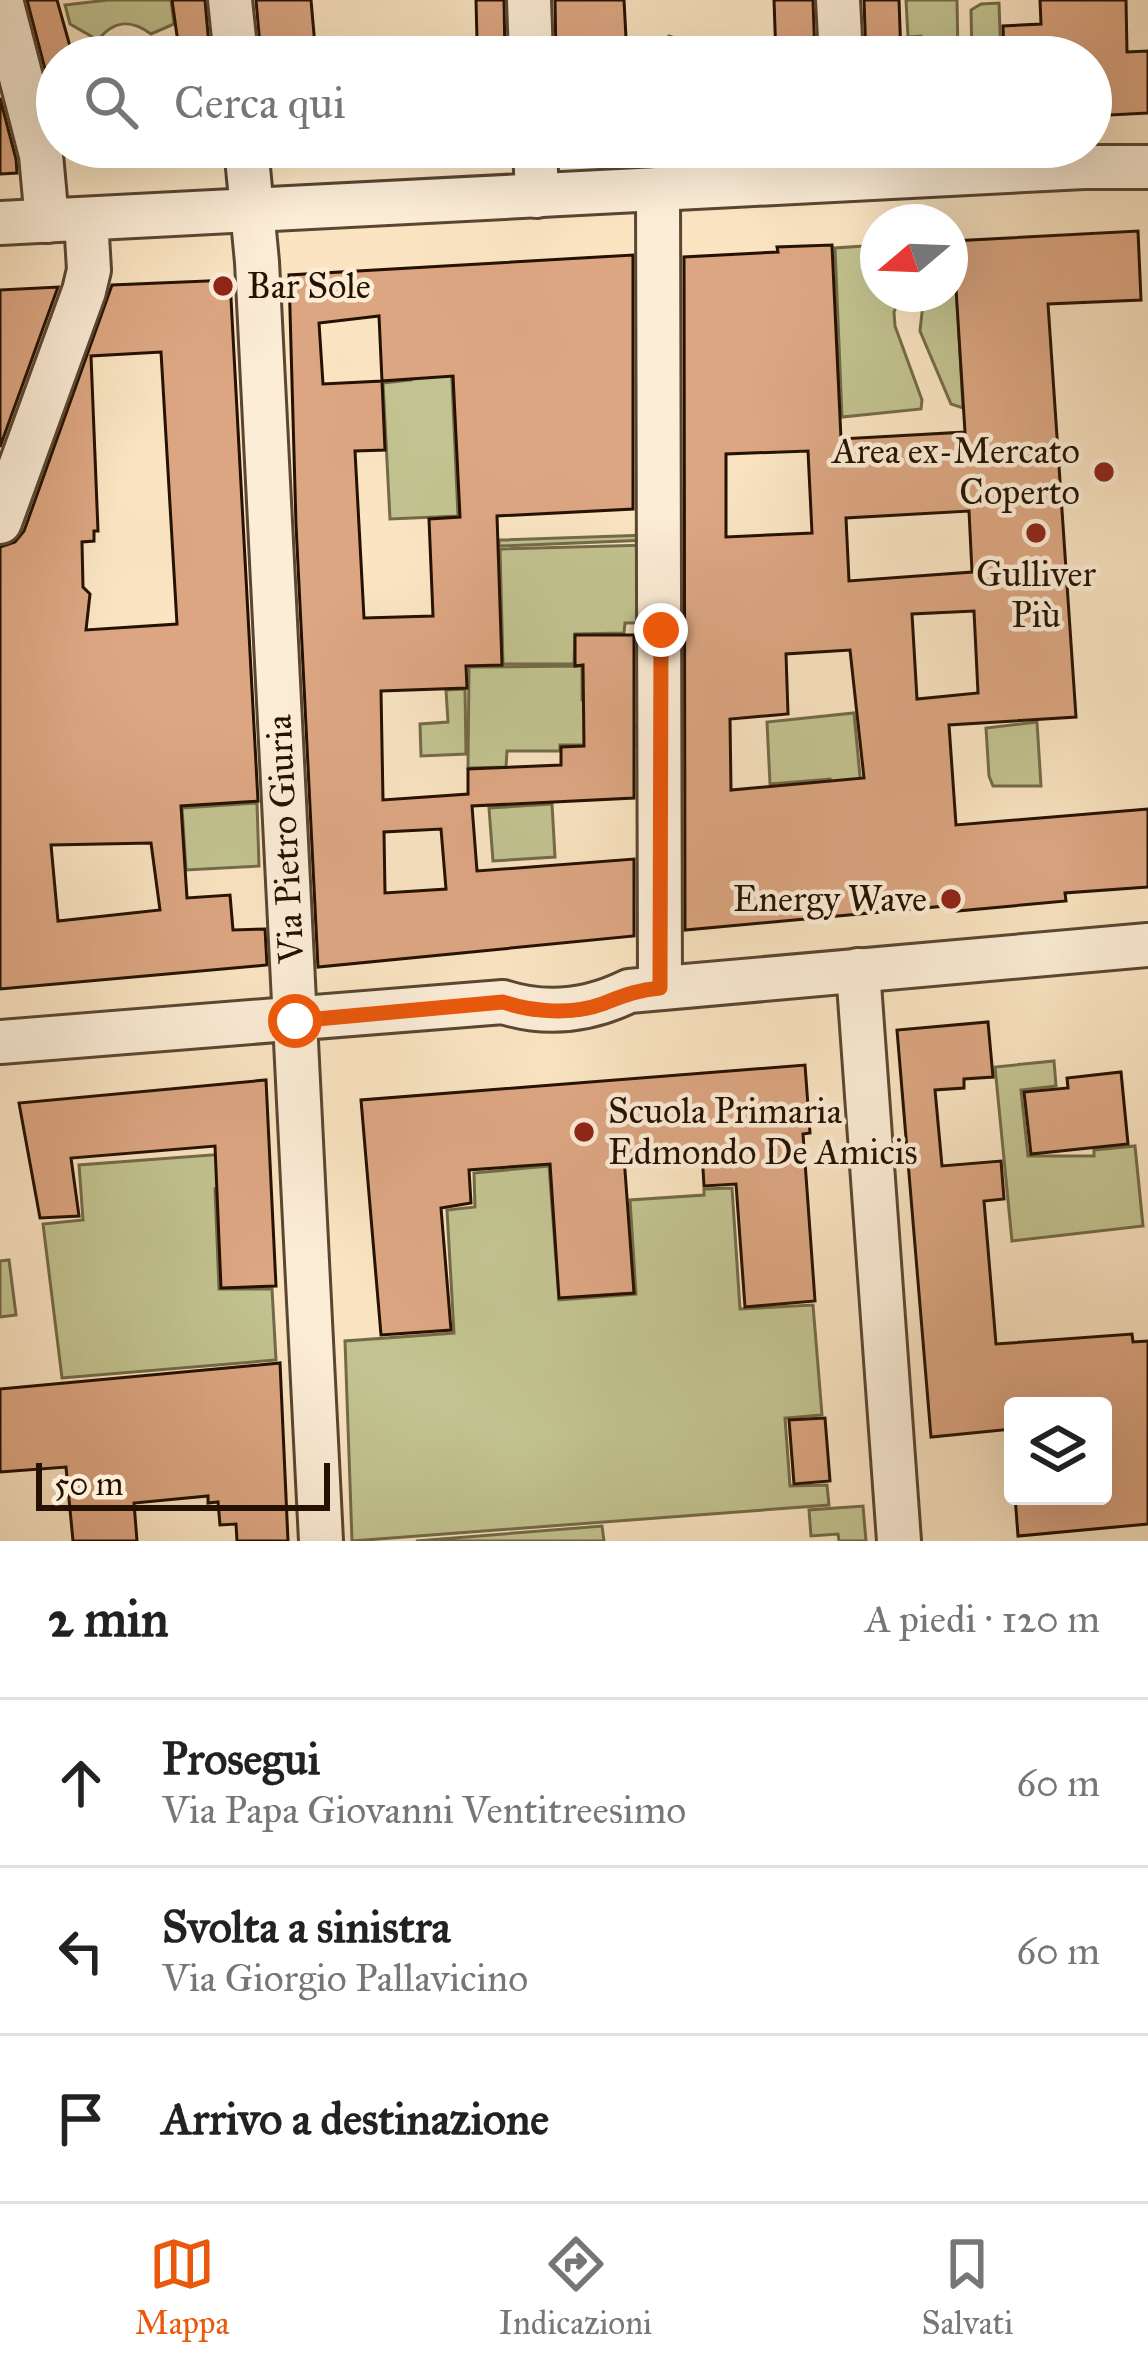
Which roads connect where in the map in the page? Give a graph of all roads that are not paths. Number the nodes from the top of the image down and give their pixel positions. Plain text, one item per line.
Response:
1 (230, 0) edge
2 (529, 0) edge
3 (838, 0) edge
4 (1, 4) edge
5 (234, 36) edge
6 (530, 36) edge
7 (840, 36) edge
8 (36, 136) edge
9 (46, 168) edge
10 (250, 168) edge
11 (536, 168) edge
12 (810, 168) edge
13 (924, 168) edge
14 (1148, 169) edge
15 (658, 189) junction
16 (537, 196) junction
17 (258, 210) junction
18 (67, 219) junction
19 (0, 223) edge
20 (0, 523) edge
21 (1148, 945) edge
22 (858, 970) junction
23 (644, 989) junction
24 (295, 1021) junction
25 (0, 1042) edge
26 (321, 1541) edge
27 (899, 1541) edge

1 - 5 street
2 - 6 street
3 - 7 street
4 - 8 street
9 - 18 street
10 - 17 street, Via Pietro Giuria
11 - 16 street
12 - 15 street
13 - 14 street
15 - 16 street
15 - 23 street
16 - 17 street
17 - 18 street
17 - 24 street, Via Pietro Giuria
18 - 19 street
18 - 20 street
21 - 22 street
22 - 23 street
22 - 27 street
23 - 24 street
24 - 25 street
24 - 26 street, Via Pietro Giuria

